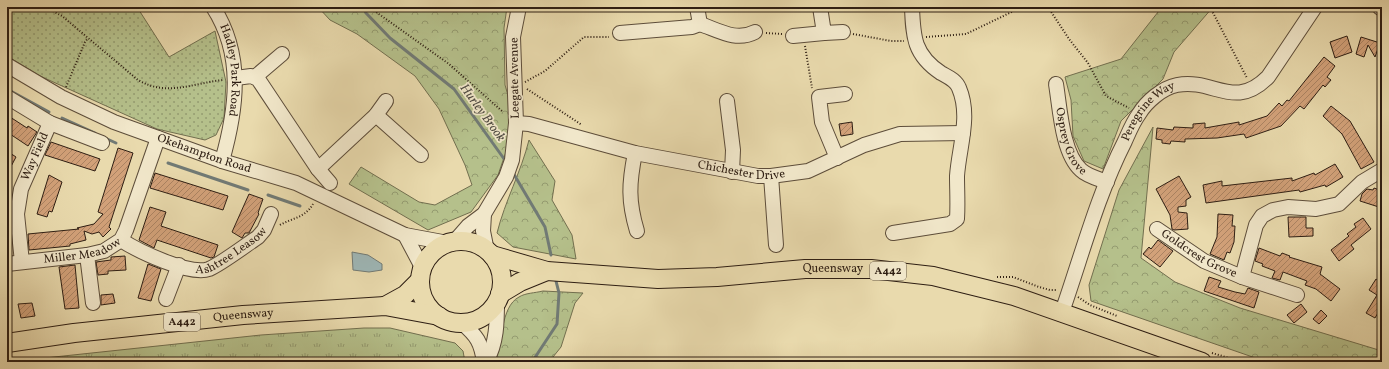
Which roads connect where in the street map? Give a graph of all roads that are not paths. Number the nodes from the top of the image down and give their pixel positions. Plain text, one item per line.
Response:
1 (213, 7) edge
2 (519, 7) edge
3 (698, 7) edge
4 (820, 7) edge
5 (912, 7) edge
6 (1315, 7) edge
7 (1379, 7) edge
8 (1382, 9) edge
9 (700, 24) junction
10 (824, 30) junction
11 (844, 32) road end
12 (751, 34) road end
13 (617, 35) road end
14 (797, 35) road end
15 (282, 54) dead end
16 (7, 65) edge
17 (255, 77) junction
18 (236, 78) junction
19 (1056, 84) dead end
20 (846, 94) dead end
21 (7, 97) edge
22 (386, 101) dead end
23 (727, 101) dead end
24 (376, 115) junction
25 (50, 123) junction
26 (516, 124) junction
27 (963, 133) junction
28 (158, 138) junction
29 (102, 143) dead end
30 (635, 153) junction
31 (421, 155) dead end
32 (837, 158) junction
33 (222, 160) junction
34 (318, 169) junction
35 (1382, 170) edge
36 (732, 172) junction
37 (771, 176) junction
38 (1106, 182) junction
39 (330, 183) dead end
40 (271, 214) dead end
41 (484, 214) junction
42 (1157, 229) dead end
43 (637, 231) dead end
44 (893, 233) dead end
45 (405, 235) junction
46 (121, 240) junction
47 (451, 242) junction
48 (776, 245) dead end
49 (489, 253) junction
50 (87, 255) junction
51 (22, 262) junction
52 (7, 264) edge
53 (179, 265) junction
54 (553, 272) junction
55 (421, 274) junction
56 (1242, 277) junction
57 (1297, 295) dead end
58 (499, 297) junction
59 (166, 299) dead end
60 (93, 303) dead end
61 (385, 306) junction
62 (1062, 312) junction
63 (439, 316) junction
64 (462, 323) junction
65 (7, 343) edge
66 (485, 362) edge
67 (1202, 362) edge

1 - 18 street, Hadley Park Road
2 - 26 street, Leegate Avenue
3 - 9 street
4 - 10 street
5 - 27 street
6 - 38 street, Peregrine Way
7 - 8 street
9 - 12 street
9 - 13 street
10 - 11 street
10 - 14 street
15 - 17 street
16 - 28 street, Okehampton Road
17 - 18 street
17 - 34 street
18 - 33 street, Hadley Park Road
19 - 38 street, Osprey Grove
20 - 32 street
21 - 25 street
22 - 24 street
23 - 36 street
24 - 31 street
24 - 34 street
25 - 29 street
25 - 51 street, Way Field
26 - 30 street, Chichester Drive
26 - 41 street, Leegate Avenue
27 - 32 street, Chichester Drive
27 - 44 street
28 - 33 street, Okehampton Road
28 - 46 street, Miller Meadow
30 - 36 street, Chichester Drive
30 - 43 street
32 - 37 street, Chichester Drive
33 - 45 street, Okehampton Road
34 - 39 street
35 - 56 street, Goldcrest Grove
36 - 37 street, Chichester Drive
37 - 48 street
38 - 62 street, Peregrine Way
40 - 53 street, Ashtree Leasow
41 - 47 street, Leegate Avenue
41 - 49 street, Leegate Avenue
42 - 56 street, Goldcrest Grove
45 - 47 street, Okehampton Road
45 - 55 street
46 - 50 street, Miller Meadow
46 - 53 street, Ashtree Leasow
47 - 49 main road, A442
47 - 55 main road, A442
49 - 54 main road, A442
49 - 58 main road
50 - 51 street, Miller Meadow
50 - 60 street
51 - 52 street, Miller Meadow
53 - 59 street, Ashtree Leasow
54 - 58 main road, A442
54 - 62 main road, Queensway / A442
55 - 61 main road, A442
55 - 63 main road, A442
56 - 57 street, Goldcrest Grove
58 - 64 main road, A442
58 - 66 street
61 - 63 main road, A442
61 - 65 main road, Queensway / A442
62 - 67 main road, Queensway / A442
63 - 64 main road, A442
64 - 66 street

